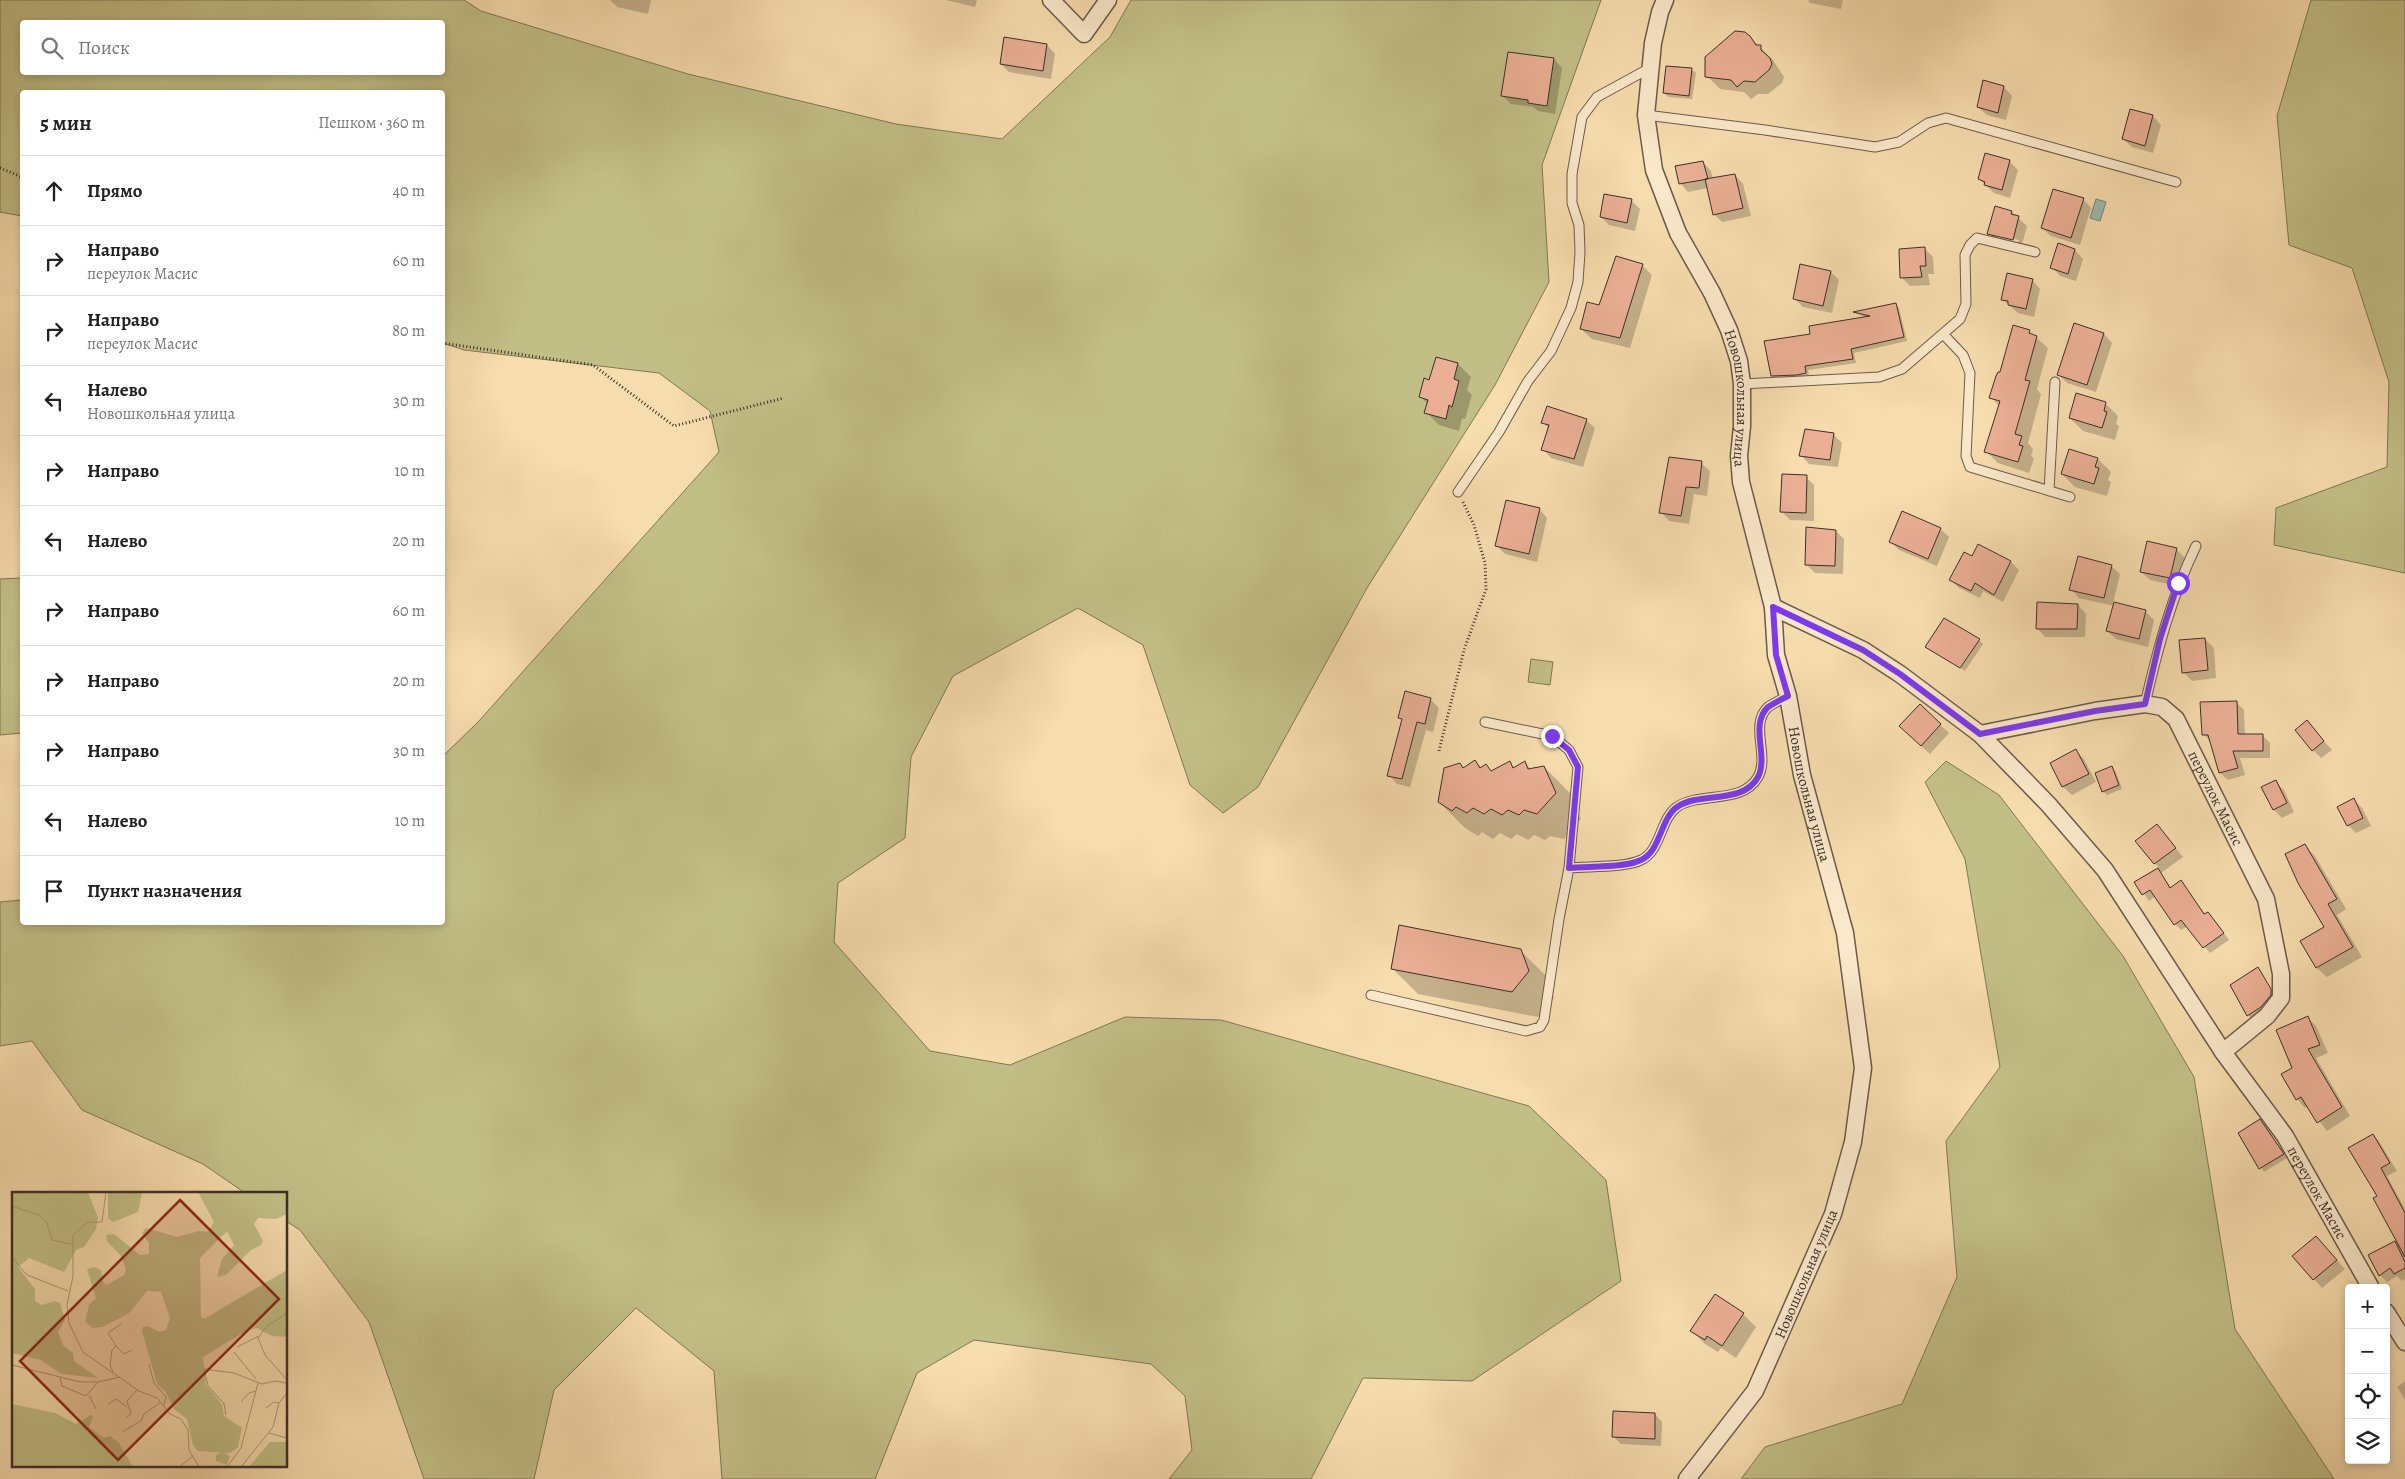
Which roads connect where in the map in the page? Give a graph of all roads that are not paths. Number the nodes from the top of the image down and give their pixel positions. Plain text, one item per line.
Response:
1 (1051, 0) edge
2 (1108, 0) edge
3 (1665, 0) edge
4 (1650, 68) junction
5 (1646, 115) junction
6 (2176, 182) dead end
7 (2035, 252) dead end
8 (1942, 334) junction
9 (2055, 382) dead end
10 (1742, 384) junction
11 (2049, 491) junction
12 (1458, 492) road end
13 (2070, 497) dead end
14 (2196, 546) dead end
15 (1773, 607) junction
16 (1788, 696) junction
17 (2145, 704) junction
18 (1485, 722) dead end
19 (1980, 734) junction
20 (1569, 868) junction
21 (1372, 995) dead end
22 (2223, 1052) junction
23 (2369, 1284) edge
24 (2390, 1318) edge
25 (2405, 1342) edge
26 (1687, 1479) edge

1 - 2 street
3 - 4 street, Новошкольная улица
4 - 5 street, Новошкольная улица
4 - 12 lane
5 - 6 lane
5 - 10 street, Новошкольная улица
7 - 8 lane
8 - 10 lane
8 - 11 lane
9 - 11 lane
10 - 15 street, Новошкольная улица
11 - 13 lane
14 - 17 lane
15 - 16 street, Новошкольная улица
15 - 19 street, переулок Масис
16 - 20 lane
16 - 26 street, Новошкольная улица
17 - 19 street, переулок Масис
17 - 22 street, переулок Масис
18 - 20 lane
19 - 22 street, переулок Масис
20 - 21 lane
22 - 23 street, переулок Масис
24 - 25 street

